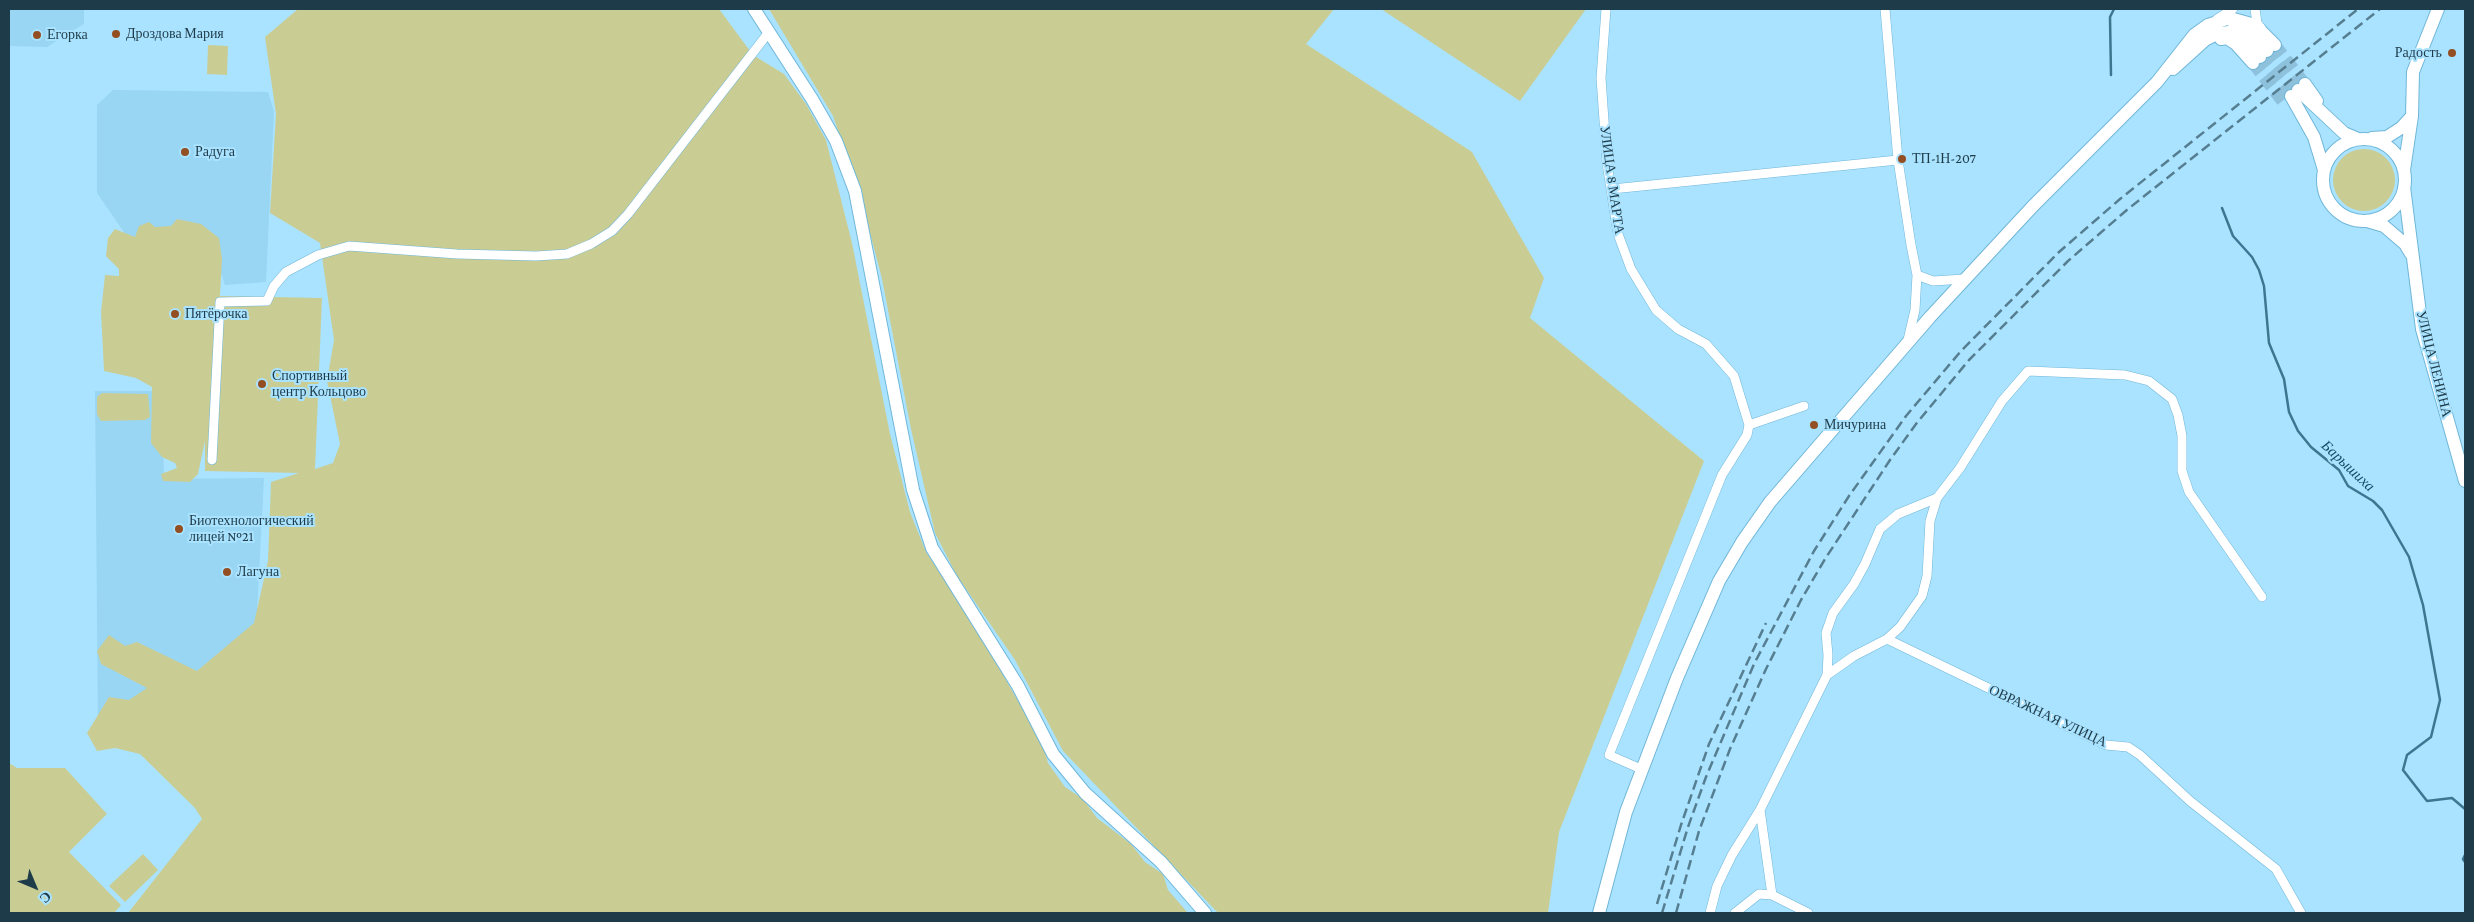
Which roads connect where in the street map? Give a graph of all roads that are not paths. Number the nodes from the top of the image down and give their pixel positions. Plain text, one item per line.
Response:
1 (754, 9) edge
2 (1606, 9) edge
3 (1885, 9) edge
4 (2234, 9) edge
5 (2255, 9) edge
6 (2438, 9) edge
7 (2208, 25) junction
8 (769, 32) junction
9 (2264, 33) junction
10 (2264, 54) junction
11 (2176, 64) junction
12 (2412, 116) junction
13 (2362, 139) junction
14 (1898, 160) junction
15 (2324, 170) junction
16 (2404, 173) junction
17 (2404, 187) junction
18 (1612, 189) junction
19 (2364, 221) junction
20 (2411, 254) junction
21 (1917, 275) junction
22 (1964, 279) junction
23 (1908, 342) junction
24 (1804, 406) dead end
25 (1750, 425) junction
26 (212, 460) dead end
27 (2465, 481) edge
28 (1938, 498) junction
29 (2262, 597) dead end
30 (1887, 639) junction
31 (1827, 675) junction
32 (1641, 769) junction
33 (1760, 810) junction
34 (1772, 895) junction
35 (1204, 913) edge
36 (1599, 913) edge
37 (1710, 913) edge
38 (1735, 913) edge
39 (1808, 913) edge
40 (2301, 913) edge

1 - 8 main road
2 - 18 street, УЛИЦА 8 МАРТА
3 - 14 street
4 - 7 street
5 - 9 street
6 - 12 main road
7 - 9 main road
7 - 11 main road
8 - 26 street
8 - 35 main road
9 - 10 main road
10 - 11 main road
10 - 11 main road
11 - 22 main road
12 - 13 main road
12 - 16 main road
13 - 15 main road
13 - 15 main road
13 - 16 main road
14 - 18 street
14 - 21 street
15 - 19 main road
16 - 17 main road
17 - 19 main road
17 - 20 main road, УЛИЦА ЛЕНИНА
18 - 25 street, УЛИЦА 8 МАРТА
19 - 20 main road
20 - 27 main road, УЛИЦА ЛЕНИНА
21 - 22 street
21 - 23 street
22 - 23 main road
23 - 32 main road
24 - 25 street
25 - 32 street
28 - 29 street
28 - 30 street
28 - 31 street
30 - 31 street
30 - 40 street, ОВРАЖНАЯ УЛИЦА
31 - 33 street
32 - 36 main road
33 - 34 street
33 - 37 street
34 - 38 street
34 - 39 street

